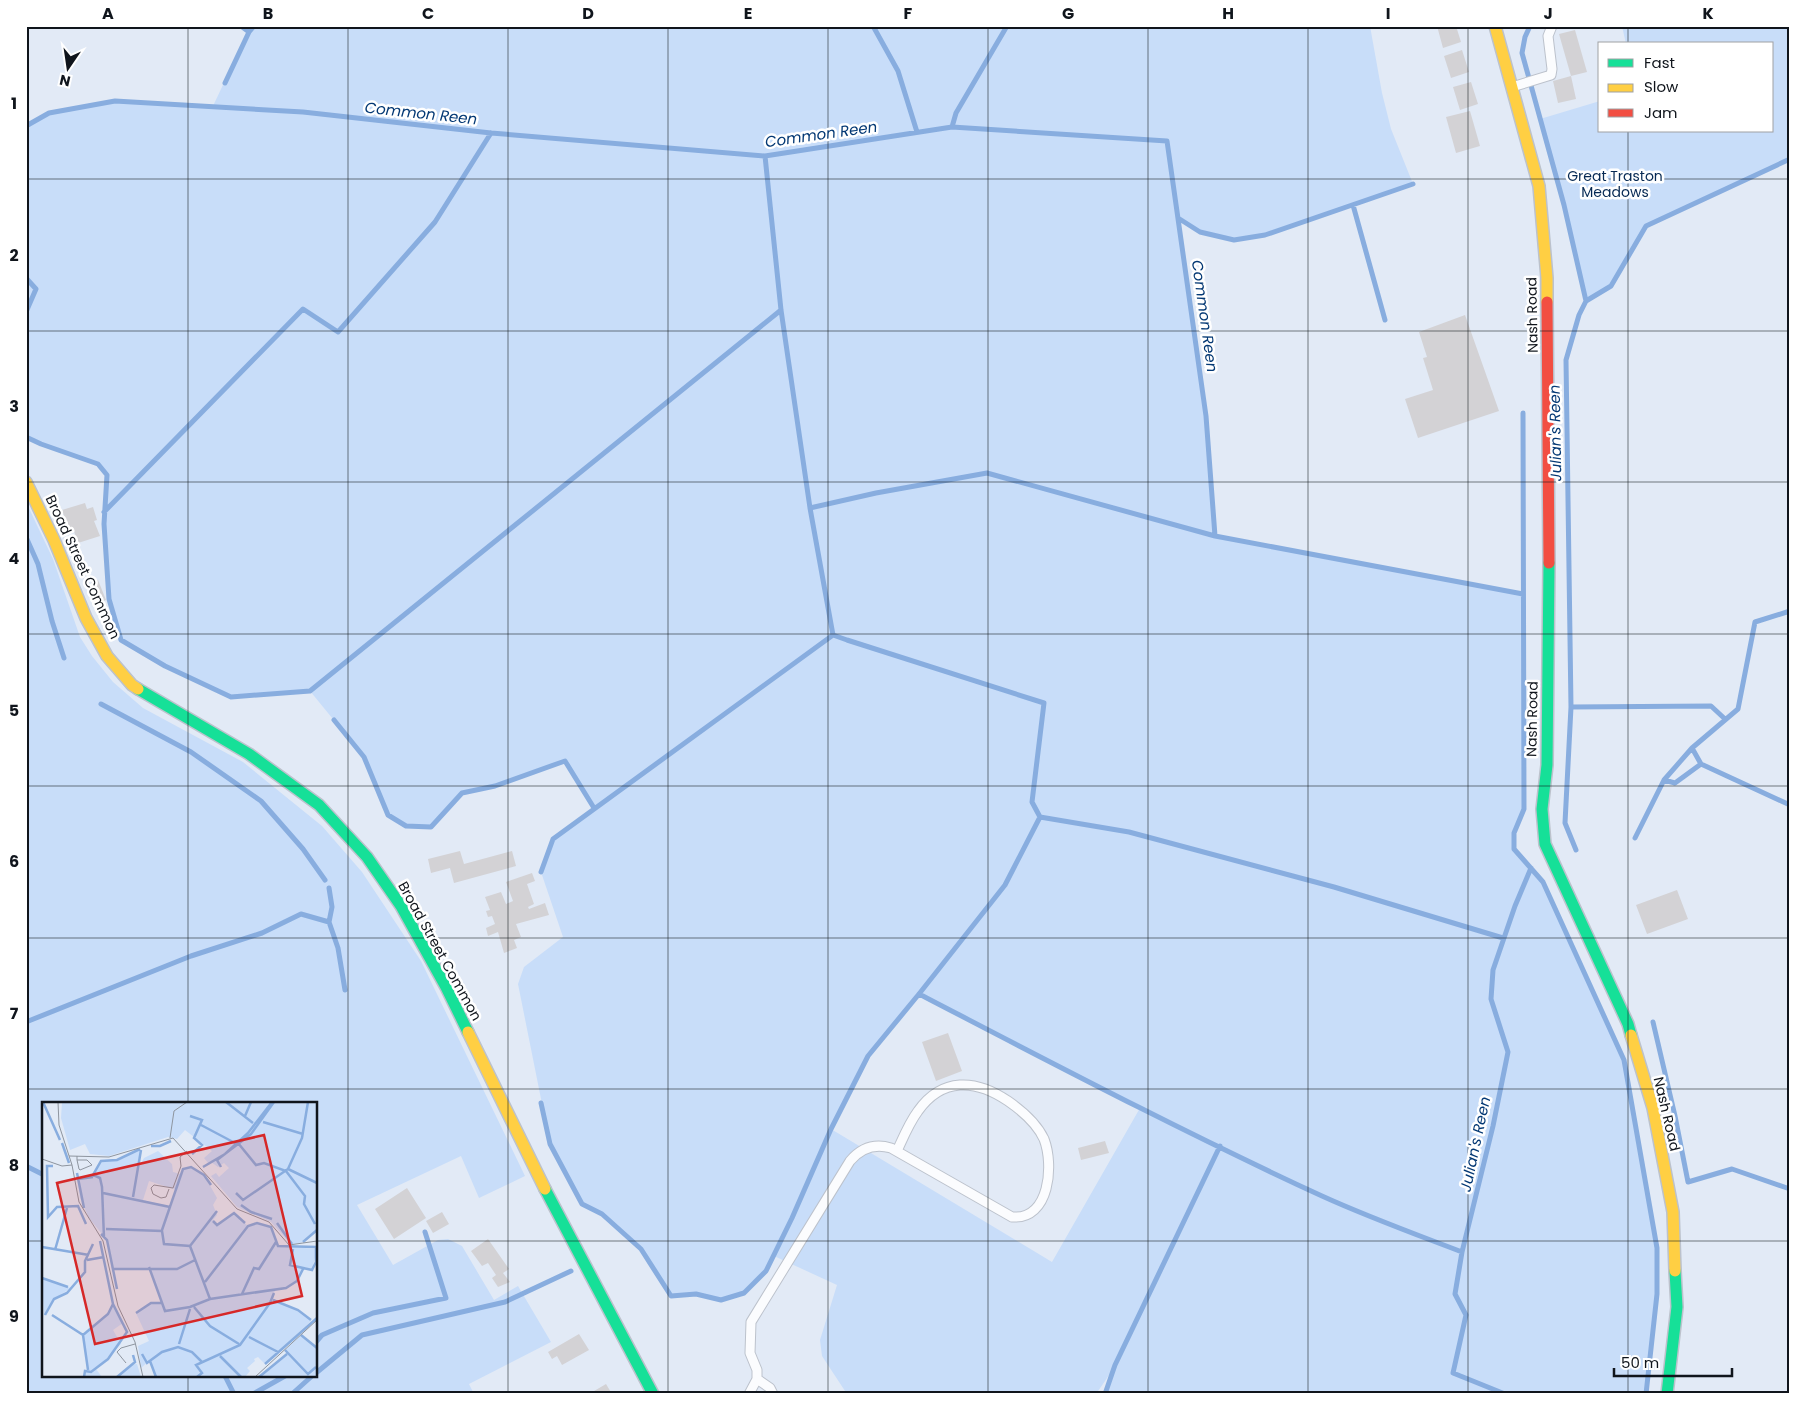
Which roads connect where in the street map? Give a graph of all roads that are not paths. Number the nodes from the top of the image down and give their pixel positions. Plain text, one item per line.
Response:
1 (1495, 26) edge
2 (1552, 26) edge
3 (1518, 85) junction
4 (26, 482) edge
5 (896, 1151) junction
6 (756, 1379) junction
7 (652, 1394) edge
8 (749, 1394) edge
9 (773, 1394) edge
10 (1667, 1394) edge

1 - 3 street, Nash Road
2 - 3 lane
3 - 10 street, Nash Road
4 - 7 street, Broad Street Common
5 - 5 lane
5 - 6 lane
6 - 8 lane
6 - 9 lane

